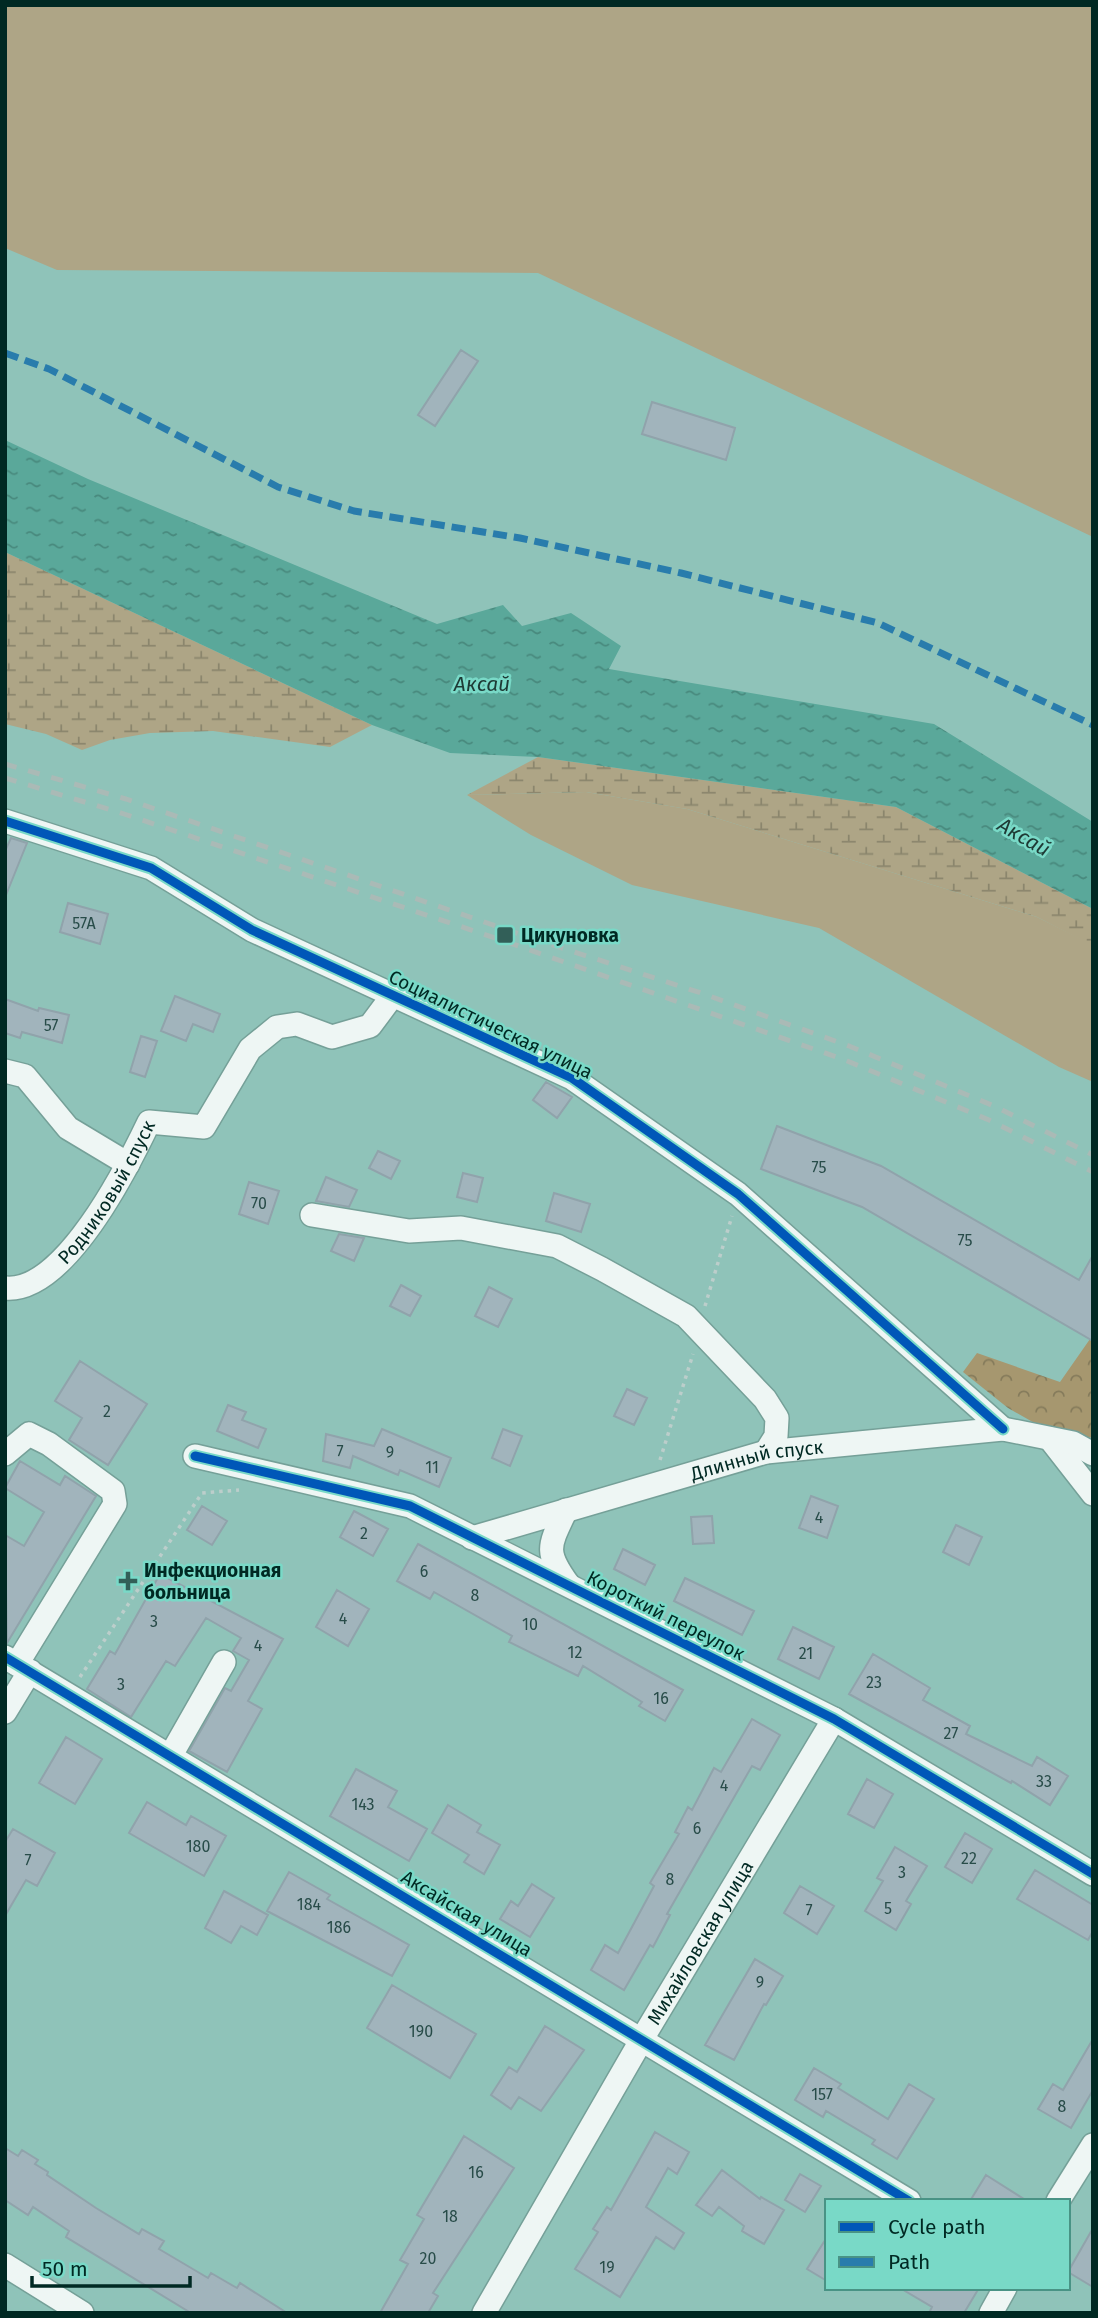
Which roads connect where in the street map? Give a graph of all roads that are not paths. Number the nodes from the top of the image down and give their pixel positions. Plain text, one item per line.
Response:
1 (5, 821) edge
2 (393, 995) junction
3 (5, 1071) edge
4 (128, 1164) junction
5 (312, 1215) dead end
6 (5, 1288) edge
7 (1003, 1429) junction
8 (1050, 1439) junction
9 (766, 1452) junction
10 (5, 1454) edge
11 (1093, 1454) edge
12 (195, 1456) dead end
13 (1093, 1494) edge
14 (566, 1510) junction
15 (472, 1538) junction
16 (570, 1587) junction
17 (223, 1662) dead end
18 (18, 1664) edge
19 (5, 1712) edge
20 (834, 1719) junction
21 (171, 1755) junction
22 (1093, 1874) edge
23 (642, 2039) junction
24 (1093, 2145) edge
25 (906, 2199) edge
26 (1059, 2199) edge
27 (5, 2265) edge
28 (1004, 2290) edge
29 (82, 2313) edge
30 (484, 2313) edge
31 (991, 2313) edge

1 - 2 street, Социалистическая улица
2 - 4 street, Родниковый спуск
2 - 7 street, Социалистическая улица
3 - 4 street
4 - 6 street, Родниковый спуск
5 - 9 street
7 - 8 street, Длинный спуск
7 - 9 street, Длинный спуск
8 - 11 street, Длинный спуск
8 - 13 street
9 - 14 street, Длинный спуск
10 - 18 street
12 - 15 street, Короткий переулок
14 - 15 street, Длинный спуск
14 - 16 street
15 - 16 street, Короткий переулок
16 - 20 street, Короткий переулок
17 - 21 street
18 - 19 street
18 - 21 street, Аксайская улица
20 - 22 street, Короткий переулок
20 - 23 street, Михайловская улица
21 - 23 street, Аксайская улица
23 - 25 street, Аксайская улица
23 - 30 street, Михайловская улица
24 - 26 street
27 - 29 street
28 - 31 street

